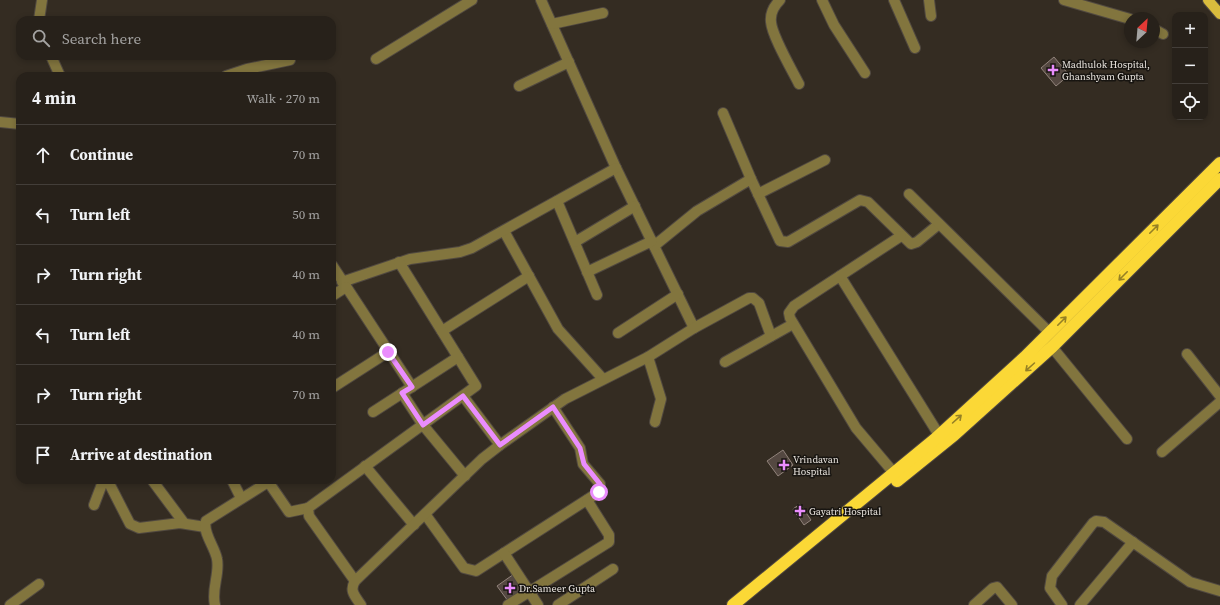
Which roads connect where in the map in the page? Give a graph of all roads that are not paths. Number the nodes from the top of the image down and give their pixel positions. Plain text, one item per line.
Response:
1 (42, 0) edge
2 (472, 0) edge
3 (541, 0) edge
4 (780, 0) edge
5 (822, 0) edge
6 (894, 0) edge
7 (929, 0) edge
8 (1064, 0) edge
9 (1208, 0) edge
10 (603, 13) dead end
11 (1220, 14) edge
12 (40, 16) edge
13 (931, 16) dead end
14 (1124, 17) edge
15 (552, 24) junction
16 (915, 48) dead end
17 (376, 59) dead end
18 (53, 60) edge
19 (290, 60) dead end
20 (569, 62) junction
21 (58, 72) edge
22 (238, 72) edge
23 (865, 73) dead end
24 (799, 84) dead end
25 (519, 86) dead end
26 (723, 113) dead end
27 (0, 122) edge
28 (16, 124) edge
29 (825, 160) dead end
30 (1220, 162) edge
31 (616, 168) junction
32 (751, 179) junction
33 (1220, 179) edge
34 (758, 194) junction
35 (909, 194) dead end
36 (557, 201) junction
37 (635, 206) junction
38 (940, 224) junction
39 (504, 231) junction
40 (901, 236) junction
41 (575, 242) junction
42 (653, 244) junction
43 (399, 262) junction
44 (336, 271) edge
45 (587, 272) junction
46 (529, 276) junction
47 (840, 276) junction
48 (344, 284) junction
49 (336, 292) edge
50 (597, 294) dead end
51 (678, 294) junction
52 (793, 324) junction
53 (694, 328) junction
54 (442, 331) junction
55 (618, 333) dead end
56 (1050, 333) junction
57 (770, 336) junction
58 (1052, 347) junction
59 (388, 352) junction
60 (1187, 354) dead end
61 (458, 356) junction
62 (648, 357) junction
63 (725, 362) dead end
64 (603, 379) junction
65 (336, 382) edge
66 (412, 387) junction
67 (402, 393) junction
68 (463, 396) junction
69 (1220, 396) edge
70 (1220, 402) edge
71 (553, 407) junction
72 (373, 412) dead end
73 (655, 422) dead end
74 (423, 425) junction
75 (940, 435) junction
76 (1127, 438) dead end
77 (500, 445) junction
78 (1162, 452) dead end
79 (365, 466) junction
80 (894, 473) junction
81 (465, 476) junction
82 (102, 484) edge
83 (109, 484) edge
84 (155, 484) edge
85 (234, 484) edge
86 (263, 484) edge
87 (269, 484) edge
88 (242, 498) junction
89 (587, 500) junction
90 (94, 505) dead end
91 (308, 508) junction
92 (425, 514) junction
93 (184, 523) junction
94 (414, 525) junction
95 (205, 527) junction
96 (1133, 542) junction
97 (504, 553) junction
98 (613, 569) dead end
99 (356, 581) junction
100 (39, 584) dead end
101 (528, 590) junction
102 (1220, 591) edge
103 (10, 605) edge
104 (215, 605) edge
105 (361, 605) edge
106 (508, 605) edge
107 (538, 605) edge
108 (558, 605) edge
109 (733, 605) edge
110 (743, 605) edge
111 (974, 605) edge
112 (1012, 605) edge
113 (1062, 605) edge
114 (1080, 605) edge

1 - 12 street
2 - 17 street
3 - 15 street
4 - 24 street
5 - 23 street
6 - 16 street
7 - 13 street
8 - 14 street
9 - 11 main road
10 - 15 street
15 - 20 street
18 - 21 street
19 - 22 street
20 - 25 street
20 - 31 street
26 - 32 street
27 - 28 street
29 - 34 street
56 -> 30 highway
31 - 36 street
31 - 37 street
32 - 34 street
32 - 42 street
33 -> 58 highway
34 - 40 street
35 - 38 street
36 - 39 street
36 - 41 street
37 - 41 street
37 - 42 street
38 - 40 street
38 - 56 street
39 - 43 street
39 - 46 street
40 - 47 street
41 - 45 street
42 - 45 street
42 - 51 street
43 - 48 street
43 - 54 street
44 - 48 street
45 - 50 street
46 - 54 street
46 - 64 street
47 - 52 street
47 - 75 street
48 - 49 street
48 - 59 street
51 - 53 street
51 - 55 street
52 - 57 street
52 - 80 street
53 - 57 street
53 - 62 street
54 - 61 street
75 -> 56 highway
57 - 63 street
58 - 76 street
58 -> 110 highway
59 - 65 street
59 - 66 street
60 - 69 street
61 - 66 street
61 - 68 street
62 - 64 street
62 - 73 street
64 - 71 street
66 - 67 street
67 - 72 street
67 - 74 street
68 - 74 street
68 - 77 street
70 - 78 street
71 - 77 street
71 - 89 street
74 - 79 street
74 - 81 street
75 - 80 highway
77 - 81 street
79 - 91 street
79 - 94 street
80 - 109 highway
81 - 92 street
82 - 90 street
83 - 93 street
84 - 93 street
85 - 88 street
86 - 88 street
87 - 91 street
88 - 95 street
89 - 97 street
89 - 101 street
91 - 99 street
92 - 94 street
92 - 97 street
93 - 95 street
94 - 99 street
95 - 104 street
96 - 102 street
96 - 113 street
96 - 114 street
97 - 101 street
98 - 108 street
99 - 105 street
100 - 103 street
101 - 106 street
101 - 107 street
111 - 112 street

